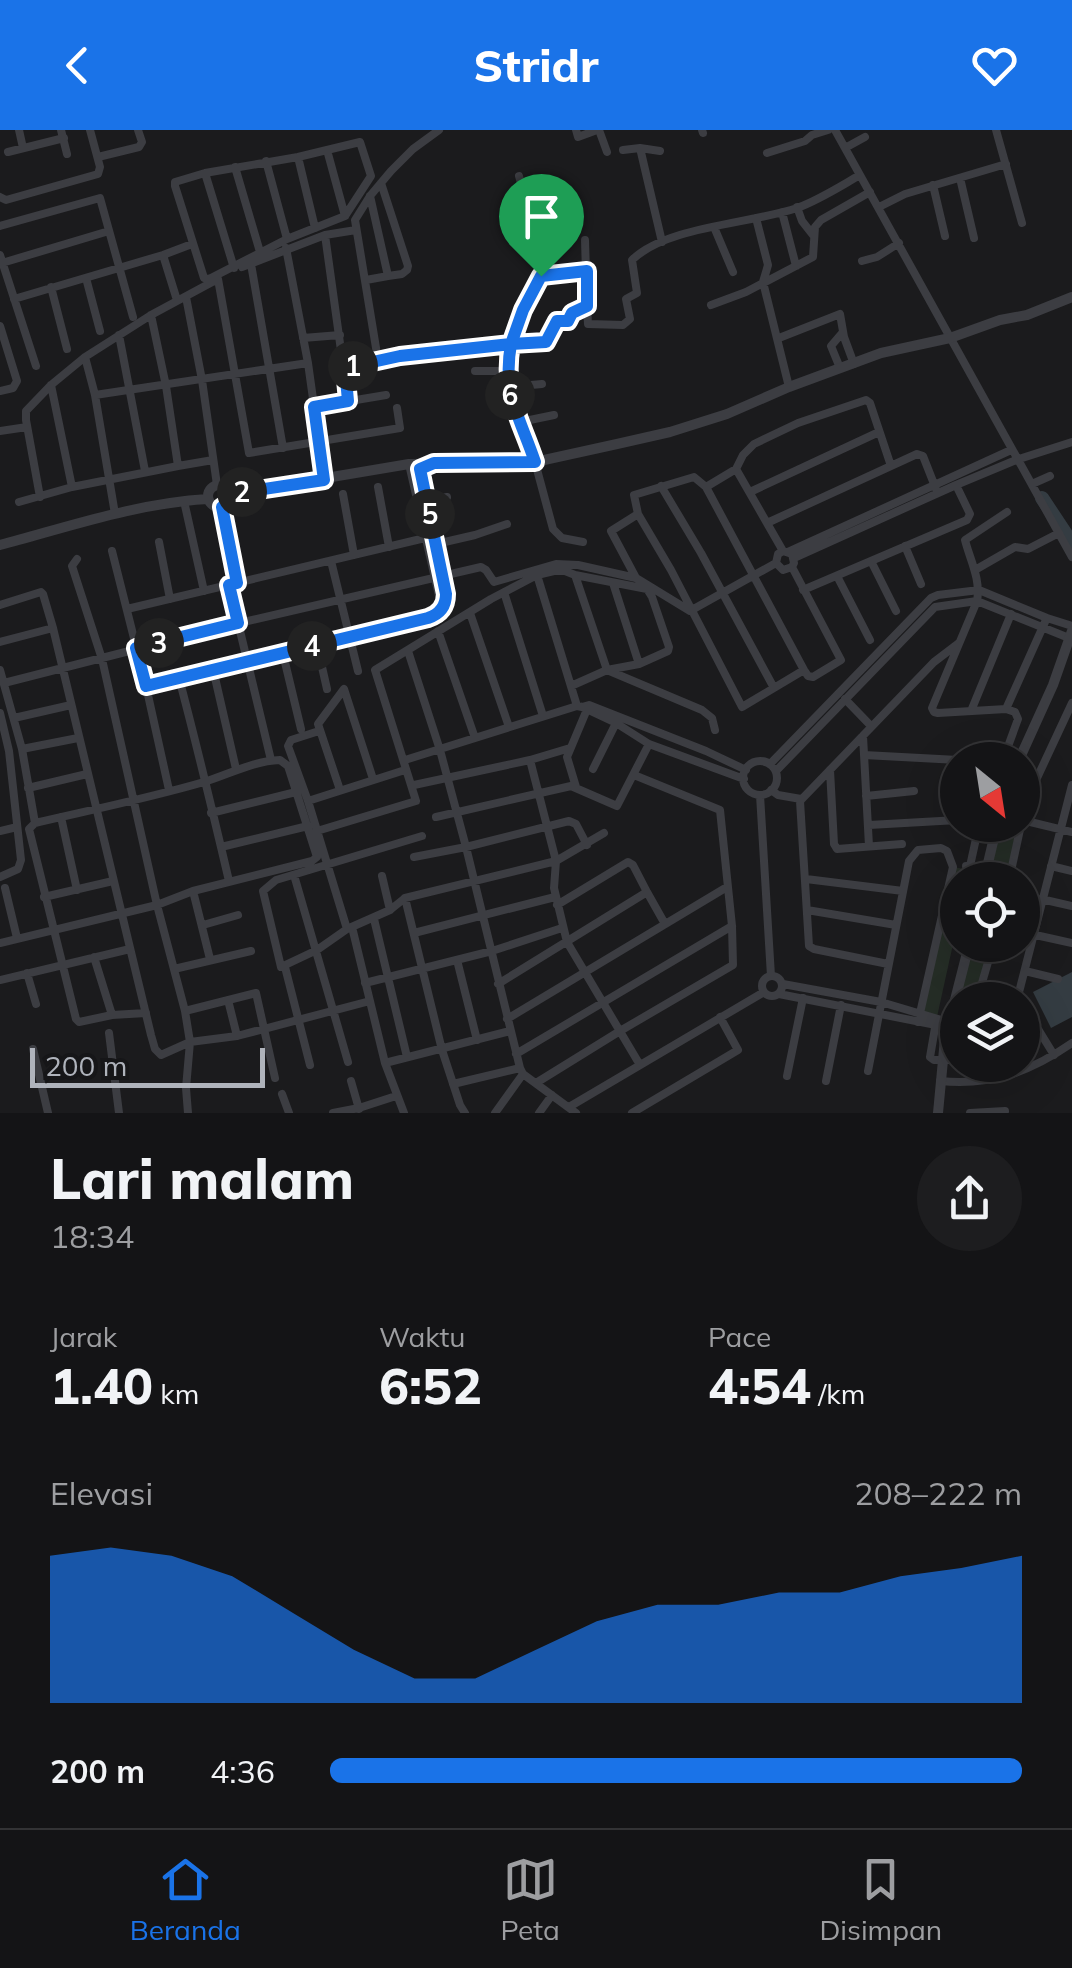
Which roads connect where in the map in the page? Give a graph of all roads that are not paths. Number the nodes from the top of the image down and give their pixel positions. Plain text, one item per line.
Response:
1 (19, 130) edge
2 (90, 130) edge
3 (138, 130) edge
4 (440, 130) edge
5 (576, 130) edge
6 (598, 130) edge
7 (831, 130) edge
8 (996, 130) edge
9 (63, 134) edge
10 (865, 137) dead end
11 (24, 148) junction
12 (640, 148) junction
13 (845, 148) junction
14 (327, 150) junction
15 (623, 150) dead end
16 (660, 151) dead end
17 (8, 152) dead end
18 (608, 152) dead end
19 (767, 153) dead end
20 (68, 154) dead end
21 (98, 157) junction
22 (298, 157) junction
23 (266, 161) junction
24 (1006, 164) junction
25 (236, 167) junction
26 (205, 173) junction
27 (860, 175) junction
28 (520, 176) dead end
29 (960, 178) junction
30 (381, 183) junction
31 (933, 185) junction
32 (870, 192) junction
33 (370, 196) junction
34 (0, 197) edge
35 (879, 207) junction
36 (797, 208) junction
37 (782, 212) junction
38 (345, 216) junction
39 (756, 218) junction
40 (1022, 222) dead end
41 (0, 226) edge
42 (316, 228) junction
43 (714, 228) junction
44 (356, 230) junction
45 (108, 231) junction
46 (325, 234) junction
47 (813, 235) junction
48 (945, 236) dead end
49 (974, 238) dead end
50 (585, 240) dead end
51 (662, 242) junction
52 (899, 243) junction
53 (192, 244) junction
54 (287, 244) junction
55 (260, 252) junction
56 (163, 255) junction
57 (1, 259) edge
58 (862, 262) dead end
59 (252, 264) junction
60 (796, 266) junction
61 (119, 268) junction
62 (234, 268) junction
63 (587, 271) junction
64 (734, 272) dead end
65 (388, 276) junction
66 (541, 276) junction
67 (86, 278) junction
68 (218, 279) junction
69 (366, 280) junction
70 (764, 282) junction
71 (51, 287) junction
72 (181, 297) junction
73 (1072, 297) edge
74 (14, 299) junction
75 (711, 305) dead end
76 (587, 306) junction
77 (150, 315) junction
78 (133, 317) dead end
79 (100, 331) dead end
80 (1, 332) edge
81 (844, 332) junction
82 (340, 335) junction
83 (955, 335) junction
84 (119, 336) junction
85 (303, 338) junction
86 (778, 338) junction
87 (511, 344) junction
88 (67, 349) dead end
89 (84, 357) junction
90 (378, 360) junction
91 (308, 364) junction
92 (854, 364) junction
93 (36, 366) dead end
94 (14, 368) junction
95 (345, 368) junction
96 (840, 368) junction
97 (270, 370) junction
98 (474, 371) dead end
99 (508, 371) junction
100 (0, 372) edge
101 (236, 376) junction
102 (202, 380) junction
103 (51, 384) junction
104 (542, 384) dead end
105 (166, 386) junction
106 (509, 387) junction
107 (789, 387) junction
108 (0, 390) edge
109 (131, 391) junction
110 (95, 395) junction
111 (386, 395) dead end
112 (348, 401) junction
113 (314, 407) junction
114 (397, 408) dead end
115 (554, 415) dead end
116 (520, 422) junction
117 (27, 427) junction
118 (0, 431) edge
119 (879, 432) junction
120 (319, 442) junction
121 (1072, 442) edge
122 (282, 448) junction
123 (1011, 450) junction
124 (213, 460) junction
125 (1016, 460) junction
126 (535, 462) junction
127 (178, 466) junction
128 (891, 466) junction
129 (414, 467) junction
130 (736, 468) junction
131 (144, 471) junction
132 (1050, 476) dead end
133 (110, 479) junction
134 (324, 482) junction
135 (217, 484) junction
136 (1032, 484) junction
137 (956, 485) junction
138 (378, 486) dead end
139 (661, 486) junction
140 (72, 487) junction
141 (706, 487) junction
142 (936, 489) junction
143 (750, 492) junction
144 (343, 494) dead end
145 (40, 496) junction
146 (446, 497) dead end
147 (208, 500) junction
148 (228, 500) junction
149 (184, 501) junction
150 (427, 501) junction
151 (19, 502) dead end
152 (1007, 512) dead end
153 (115, 514) junction
154 (638, 514) junction
155 (508, 524) dead end
156 (767, 524) junction
157 (1059, 534) junction
158 (432, 540) junction
159 (159, 542) dead end
160 (583, 542) dead end
161 (0, 544) edge
162 (904, 546) junction
163 (389, 547) junction
164 (112, 551) dead end
165 (354, 555) junction
166 (789, 557) junction
167 (1072, 558) edge
168 (76, 559) dead end
169 (870, 560) junction
170 (331, 561) junction
171 (776, 563) junction
172 (976, 570) junction
173 (537, 575) junction
174 (575, 575) junction
175 (754, 575) junction
176 (836, 576) junction
177 (438, 577) junction
178 (636, 578) junction
179 (613, 582) junction
180 (233, 584) junction
181 (920, 584) dead end
182 (803, 590) junction
183 (979, 590) junction
184 (204, 591) junction
185 (504, 592) junction
186 (723, 593) junction
187 (170, 599) junction
188 (341, 601) junction
189 (977, 601) junction
190 (0, 605) edge
191 (127, 609) junction
192 (690, 611) junction
193 (896, 611) dead end
194 (470, 612) junction
195 (1011, 614) junction
196 (1045, 622) junction
197 (238, 623) junction
198 (53, 628) junction
199 (438, 632) junction
200 (1071, 632) edge
201 (350, 636) junction
202 (870, 640) dead end
203 (0, 642) edge
204 (959, 643) junction
205 (317, 645) junction
206 (136, 648) junction
207 (408, 651) junction
208 (284, 654) junction
209 (102, 660) junction
210 (248, 662) junction
211 (638, 664) junction
212 (62, 669) junction
213 (213, 669) junction
214 (0, 670) edge
215 (607, 670) junction
216 (804, 670) junction
217 (358, 671) dead end
218 (179, 678) junction
219 (4, 684) junction
220 (146, 686) junction
221 (571, 686) junction
222 (774, 688) junction
223 (327, 689) dead end
224 (845, 699) junction
225 (71, 705) junction
226 (584, 707) junction
227 (1071, 708) edge
228 (1006, 709) junction
229 (971, 711) junction
230 (0, 716) edge
231 (543, 716) junction
232 (14, 718) junction
233 (616, 722) junction
234 (871, 726) junction
235 (509, 727) junction
236 (302, 729) dead end
237 (715, 730) dead end
238 (319, 731) junction
239 (862, 734) junction
240 (78, 738) junction
241 (474, 738) junction
242 (1009, 742) edge
243 (1027, 742) edge
244 (649, 744) junction
245 (570, 748) junction
246 (22, 749) junction
247 (440, 750) junction
248 (4, 752) edge
249 (864, 755) junction
250 (940, 759) edge
251 (272, 760) junction
252 (530, 760) junction
253 (405, 765) junction
254 (773, 768) junction
255 (236, 769) junction
256 (594, 769) dead end
257 (830, 770) junction
258 (1040, 772) edge
259 (87, 774) junction
260 (745, 774) junction
261 (634, 775) junction
262 (373, 779) junction
263 (448, 779) junction
264 (206, 781) junction
265 (414, 785) dead end
266 (1072, 785) edge
267 (576, 787) junction
268 (28, 788) junction
269 (12, 790) junction
270 (169, 790) junction
271 (340, 790) junction
272 (772, 790) junction
273 (296, 792) junction
274 (914, 792) dead end
275 (0, 793) edge
276 (538, 794) junction
277 (760, 795) junction
278 (866, 796) junction
279 (134, 801) junction
280 (308, 801) junction
281 (800, 804) junction
282 (95, 810) junction
283 (211, 813) junction
284 (457, 813) junction
285 (60, 817) junction
286 (436, 817) dead end
287 (940, 821) edge
288 (35, 824) junction
289 (869, 825) junction
290 (1040, 825) edge
291 (17, 827) junction
292 (312, 828) junction
293 (546, 828) junction
294 (1061, 829) junction
295 (0, 831) edge
296 (1072, 832) edge
297 (604, 834) dead end
298 (422, 836) dead end
299 (902, 844) dead end
300 (586, 845) junction
301 (869, 846) junction
302 (221, 847) junction
303 (466, 847) junction
304 (414, 857) dead end
305 (556, 861) junction
306 (328, 865) junction
307 (1050, 866) junction
308 (1072, 871) edge
309 (294, 874) junction
310 (382, 876) dead end
311 (0, 877) edge
312 (806, 879) junction
313 (474, 880) junction
314 (113, 881) junction
315 (229, 881) junction
316 (5, 888) dead end
317 (727, 888) junction
318 (77, 890) junction
319 (194, 891) junction
320 (903, 891) junction
321 (647, 892) junction
322 (44, 897) junction
323 (405, 898) junction
324 (1042, 899) junction
325 (556, 901) junction
326 (157, 905) junction
327 (1072, 906) edge
328 (1040, 908) edge
329 (390, 910) junction
330 (807, 910) junction
331 (121, 914) junction
332 (238, 916) dead end
333 (482, 917) junction
334 (374, 918) junction
335 (665, 924) junction
336 (203, 925) junction
337 (896, 925) junction
338 (732, 926) junction
339 (350, 928) junction
340 (562, 928) junction
341 (52, 930) junction
342 (414, 933) junction
343 (1040, 935) edge
344 (18, 938) junction
345 (0, 942) edge
346 (567, 942) junction
347 (1072, 943) edge
348 (130, 949) junction
349 (317, 950) junction
350 (251, 951) dead end
351 (492, 951) junction
352 (94, 958) junction
353 (210, 959) junction
354 (457, 960) junction
355 (1027, 962) edge
356 (888, 964) junction
357 (62, 965) junction
358 (283, 967) junction
359 (422, 968) junction
360 (174, 969) junction
361 (1025, 971) junction
362 (585, 972) junction
363 (27, 973) junction
364 (771, 976) junction
365 (389, 977) junction
366 (1058, 979) dead end
367 (0, 980) edge
368 (1022, 982) edge
369 (365, 983) junction
370 (498, 984) junction
371 (781, 989) junction
372 (764, 992) junction
373 (803, 998) junction
374 (228, 1000) junction
375 (370, 1000) junction
376 (603, 1001) junction
377 (881, 1002) junction
378 (36, 1004) dead end
379 (841, 1005) junction
380 (333, 1010) junction
381 (185, 1011) junction
382 (146, 1013) junction
383 (112, 1015) junction
384 (879, 1016) junction
385 (720, 1017) junction
386 (920, 1017) junction
387 (299, 1019) junction
388 (507, 1019) junction
389 (940, 1021) edge
390 (264, 1029) junction
391 (620, 1030) junction
392 (510, 1031) junction
393 (1040, 1032) edge
394 (109, 1034) dead end
395 (237, 1036) junction
396 (477, 1040) junction
397 (190, 1042) junction
398 (1072, 1042) edge
399 (34, 1049) dead end
400 (442, 1050) junction
401 (516, 1054) junction
402 (1054, 1055) junction
403 (407, 1058) junction
404 (348, 1062) dead end
405 (384, 1062) junction
406 (1040, 1063) edge
407 (640, 1064) junction
408 (310, 1065) dead end
409 (868, 1070) dead end
410 (521, 1071) junction
411 (787, 1076) dead end
412 (275, 1078) dead end
413 (350, 1081) dead end
414 (826, 1081) dead end
415 (940, 1081) edge
416 (536, 1083) junction
417 (453, 1084) junction
418 (282, 1094) dead end
419 (552, 1095) junction
420 (396, 1096) junction
421 (572, 1110) edge
422 (359, 1111) edge
423 (1005, 1111) edge
424 (48, 1113) edge
425 (119, 1113) edge
426 (188, 1113) edge
427 (289, 1113) edge
428 (334, 1113) edge
429 (404, 1113) edge
430 (465, 1113) edge
431 (495, 1113) edge
432 (538, 1113) edge
433 (632, 1113) edge
434 (938, 1113) edge
435 (970, 1113) edge

1 - 11 street
2 - 21 street
3 - 21 street
4 - 30 street
5 - 6 street
6 - 18 street
7 - 13 street
7 - 19 street
8 - 24 street
9 - 11 street
9 - 20 street
10 - 13 street
11 - 17 street
12 - 15 street
12 - 16 street
12 - 51 street
13 - 27 street
14 - 22 street
14 - 38 street
14 - 38 street
21 - 34 street
22 - 23 street
22 - 42 street
23 - 25 street
23 - 54 street
24 - 29 street
24 - 40 street
25 - 26 street
25 - 55 street
26 - 53 street
26 - 62 street
27 - 32 street
27 - 36 street
28 - 66 street
29 - 31 street
29 - 49 street
30 - 33 street
30 - 65 street
31 - 35 street
31 - 48 street
32 - 35 street
32 - 47 street
33 - 44 street
33 - 65 street
35 - 52 street
36 - 37 street
36 - 47 street
37 - 39 street
37 - 60 street
38 - 42 street
39 - 43 street
39 - 70 street
41 - 45 street
42 - 54 street
43 - 51 street
43 - 64 street
44 - 46 street
44 - 69 street
45 - 57 street
45 - 61 street
46 - 54 street
46 - 82 street
47 - 60 street
50 - 63 street
51 - 76 street
52 - 58 street
52 - 83 street
53 - 56 street
53 - 62 street
54 - 55 street
54 - 59 street
54 - 85 street
55 - 62 street
56 - 61 street
56 - 72 street
57 - 74 street
59 - 68 street
59 - 97 street
60 - 70 street
61 - 67 street
61 - 78 street
63 - 66 street
63 - 76 street
65 - 69 street
66 - 87 street
67 - 71 street
67 - 79 street
68 - 72 street
68 - 101 street
69 - 90 street
70 - 75 street
70 - 86 street
71 - 74 street
71 - 88 street
72 - 77 street
72 - 102 street
73 - 83 street
74 - 93 street
76 - 87 street
77 - 84 street
77 - 105 street
80 - 94 street
81 - 86 street
81 - 92 street
81 - 96 street
82 - 85 street
82 - 95 street
83 - 92 street
83 - 123 street
84 - 89 street
84 - 109 street
85 - 91 street
86 - 107 street
87 - 90 street
87 - 99 street
89 - 103 street
89 - 110 street
90 - 95 street
91 - 97 street
91 - 113 street
92 - 96 street
94 - 100 street
94 - 108 street
95 - 112 street
96 - 107 street
97 - 101 street
97 - 122 street
98 - 99 street
99 - 106 street
101 - 102 street
101 - 122 street
102 - 105 street
102 - 124 street
103 - 117 street
103 - 140 street
104 - 106 street
105 - 109 street
105 - 127 street
106 - 116 street
107 - 126 street
109 - 110 street
109 - 131 street
110 - 133 street
111 - 112 street
112 - 113 street
113 - 120 street
114 - 120 street
115 - 116 street
116 - 126 street
117 - 118 street
117 - 145 street
119 - 128 street
119 - 130 street
119 - 143 street
120 - 122 street
120 - 134 street
121 - 125 street
123 - 125 street
123 - 142 street
124 - 127 street
124 - 135 street
125 - 136 street
125 - 137 street
126 - 129 street
126 - 160 street
127 - 131 street
128 - 142 street
128 - 156 street
129 - 134 street
129 - 150 street
129 - 158 street
130 - 141 street
130 - 143 street
131 - 133 street
132 - 136 street
133 - 140 street
133 - 153 street
134 - 148 street
135 - 147 street
135 - 148 street
136 - 157 street
137 - 142 street
137 - 162 street
138 - 163 street
139 - 141 street
139 - 154 street
139 - 186 street
140 - 145 street
141 - 175 street
142 - 166 street
143 - 156 street
144 - 165 street
145 - 151 street
146 - 150 street
147 - 148 street
147 - 149 street
148 - 180 street
149 - 153 street
149 - 184 street
150 - 158 street
152 - 172 street
153 - 161 street
154 - 178 street
154 - 192 street
155 - 158 street
156 - 166 street
157 - 167 street
157 - 172 street
158 - 163 street
158 - 177 street
159 - 187 street
162 - 169 street
162 - 181 street
163 - 165 street
164 - 191 street
165 - 170 street
166 - 171 street
166 - 171 street
166 - 182 street
168 - 209 street
169 - 176 street
169 - 193 street
170 - 180 street
170 - 188 street
171 - 175 street
172 - 183 street
173 - 174 street
173 - 185 street
173 - 221 street
174 - 179 street
174 - 215 street
175 - 186 street
175 - 216 street
176 - 182 street
176 - 202 street
177 - 178 street
177 - 188 street
177 - 201 street
178 - 192 street
179 - 211 street
179 - 211 street
180 - 184 street
180 - 197 street
182 - 216 street
183 - 189 street
183 - 196 street
183 - 254 street
184 - 187 street
185 - 194 street
185 - 231 street
186 - 192 street
186 - 222 street
187 - 191 street
188 - 197 street
188 - 201 street
189 - 195 street
189 - 204 street
189 - 224 street
190 - 198 street
191 - 206 street
192 - 222 street
194 - 199 street
194 - 235 street
195 - 196 street
195 - 229 street
196 - 200 street
196 - 228 street
197 - 206 street
197 - 210 street
198 - 203 street
198 - 212 street
199 - 207 street
199 - 241 street
200 - 243 street
201 - 205 street
201 - 217 street
204 - 229 street
204 - 234 street
205 - 208 street
205 - 223 street
206 - 209 street
206 - 220 street
207 - 247 street
207 - 253 street
208 - 210 street
208 - 236 street
209 - 212 street
209 - 279 street
210 - 213 street
210 - 251 street
211 - 215 street
212 - 219 street
212 - 225 street
213 - 218 street
213 - 255 street
214 - 219 street
215 - 221 street
215 - 237 street
216 - 222 street
218 - 220 street
218 - 264 street
219 - 232 street
220 - 270 street
221 - 226 street
224 - 234 street
224 - 254 street
225 - 232 street
225 - 240 street
226 - 231 street
226 - 233 street
226 - 245 street
226 - 260 street
227 - 258 street
228 - 229 street
228 - 242 street
230 - 248 street
231 - 235 street
232 - 246 street
233 - 244 street
233 - 256 street
234 - 239 street
235 - 241 street
238 - 262 street
238 - 271 street
238 - 280 street
239 - 249 street
239 - 257 street
240 - 246 street
240 - 259 street
241 - 247 street
244 - 260 street
244 - 261 street
245 - 252 street
245 - 267 street
246 - 268 street
247 - 253 street
247 - 263 street
248 - 269 street
249 - 250 street
249 - 278 street
251 - 255 street
251 - 273 street
252 - 263 street
252 - 276 street
253 - 262 street
253 - 292 street
254 - 260 street
254 - 272 street
255 - 264 street
257 - 281 street
257 - 301 street
259 - 268 street
259 - 282 street
260 - 277 street
261 - 267 street
261 - 317 street
262 - 271 street
263 - 265 street
263 - 284 street
264 - 270 street
264 - 283 street
266 - 294 street
267 - 276 street
268 - 288 street
269 - 275 street
269 - 291 street
270 - 279 street
271 - 280 street
272 - 277 street
272 - 281 street
273 - 283 street
273 - 292 street
274 - 278 street
276 - 284 street
276 - 293 street
277 - 364 street
278 - 289 street
279 - 282 street
279 - 326 street
280 - 292 street
281 - 312 street
282 - 285 street
282 - 314 street
283 - 302 street
284 - 286 street
284 - 303 street
285 - 288 street
285 - 318 street
287 - 289 street
288 - 322 street
289 - 301 street
290 - 294 street
291 - 295 street
291 - 311 street
292 - 302 street
292 - 306 street
292 - 315 street
293 - 300 street
293 - 303 street
293 - 305 street
294 - 296 street
294 - 307 street
297 - 300 street
298 - 306 street
299 - 301 street
300 - 305 street
302 - 315 street
303 - 304 street
303 - 313 street
305 - 313 street
305 - 325 street
306 - 309 street
306 - 339 street
307 - 308 street
307 - 324 street
309 - 349 street
309 - 358 street
310 - 329 street
312 - 320 street
312 - 330 street
313 - 323 street
313 - 333 street
314 - 318 street
314 - 331 street
315 - 319 street
316 - 344 street
317 - 335 street
317 - 338 street
318 - 322 street
319 - 326 street
319 - 336 street
320 - 337 street
320 - 386 street
321 - 325 street
321 - 335 street
321 - 346 street
322 - 341 street
323 - 329 street
323 - 342 street
324 - 327 street
324 - 328 street
325 - 333 street
325 - 340 street
326 - 331 street
326 - 360 street
329 - 334 street
330 - 337 street
330 - 356 street
331 - 341 street
331 - 348 street
332 - 336 street
333 - 342 street
333 - 351 street
334 - 339 street
334 - 365 street
335 - 362 street
336 - 353 street
337 - 356 street
338 - 376 street
338 - 391 street
339 - 349 street
339 - 369 street
340 - 346 street
340 - 351 street
341 - 344 street
341 - 357 street
342 - 359 street
343 - 347 street
344 - 345 street
346 - 362 street
346 - 370 street
348 - 352 street
348 - 382 street
349 - 358 street
349 - 380 street
350 - 353 street
351 - 354 street
351 - 370 street
352 - 357 street
352 - 383 street
353 - 360 street
354 - 359 street
354 - 396 street
355 - 361 street
356 - 377 street
357 - 363 street
357 - 383 street
358 - 387 street
359 - 365 street
359 - 400 street
360 - 381 street
361 - 366 street
361 - 368 street
362 - 376 street
362 - 388 street
363 - 367 street
363 - 378 street
364 - 371 street
364 - 372 street
365 - 369 street
365 - 403 street
369 - 375 street
370 - 388 street
371 - 372 street
371 - 373 street
371 - 377 street
372 - 385 street
373 - 379 street
373 - 411 street
374 - 381 street
374 - 390 street
374 - 395 street
375 - 380 street
375 - 405 street
376 - 391 street
376 - 401 street
377 - 384 street
377 - 386 street
379 - 384 street
379 - 414 street
380 - 387 street
380 - 404 street
381 - 397 street
382 - 383 street
382 - 397 street
384 - 386 street
384 - 409 street
385 - 407 street
385 - 433 street
386 - 389 street
387 - 390 street
387 - 408 street
388 - 392 street
390 - 395 street
390 - 412 street
391 - 407 street
391 - 416 street
392 - 396 street
392 - 401 street
393 - 402 street
394 - 425 street
395 - 397 street
396 - 400 street
397 - 426 street
398 - 402 street
399 - 424 street
400 - 403 street
400 - 417 street
401 - 410 street
402 - 406 street
403 - 405 street
405 - 420 street
407 - 421 street
410 - 416 street
410 - 417 street
410 - 431 street
413 - 422 street
415 - 434 street
416 - 419 street
417 - 430 street
418 - 427 street
419 - 421 street
419 - 432 street
420 - 422 street
420 - 429 street
422 - 428 street
423 - 435 street

